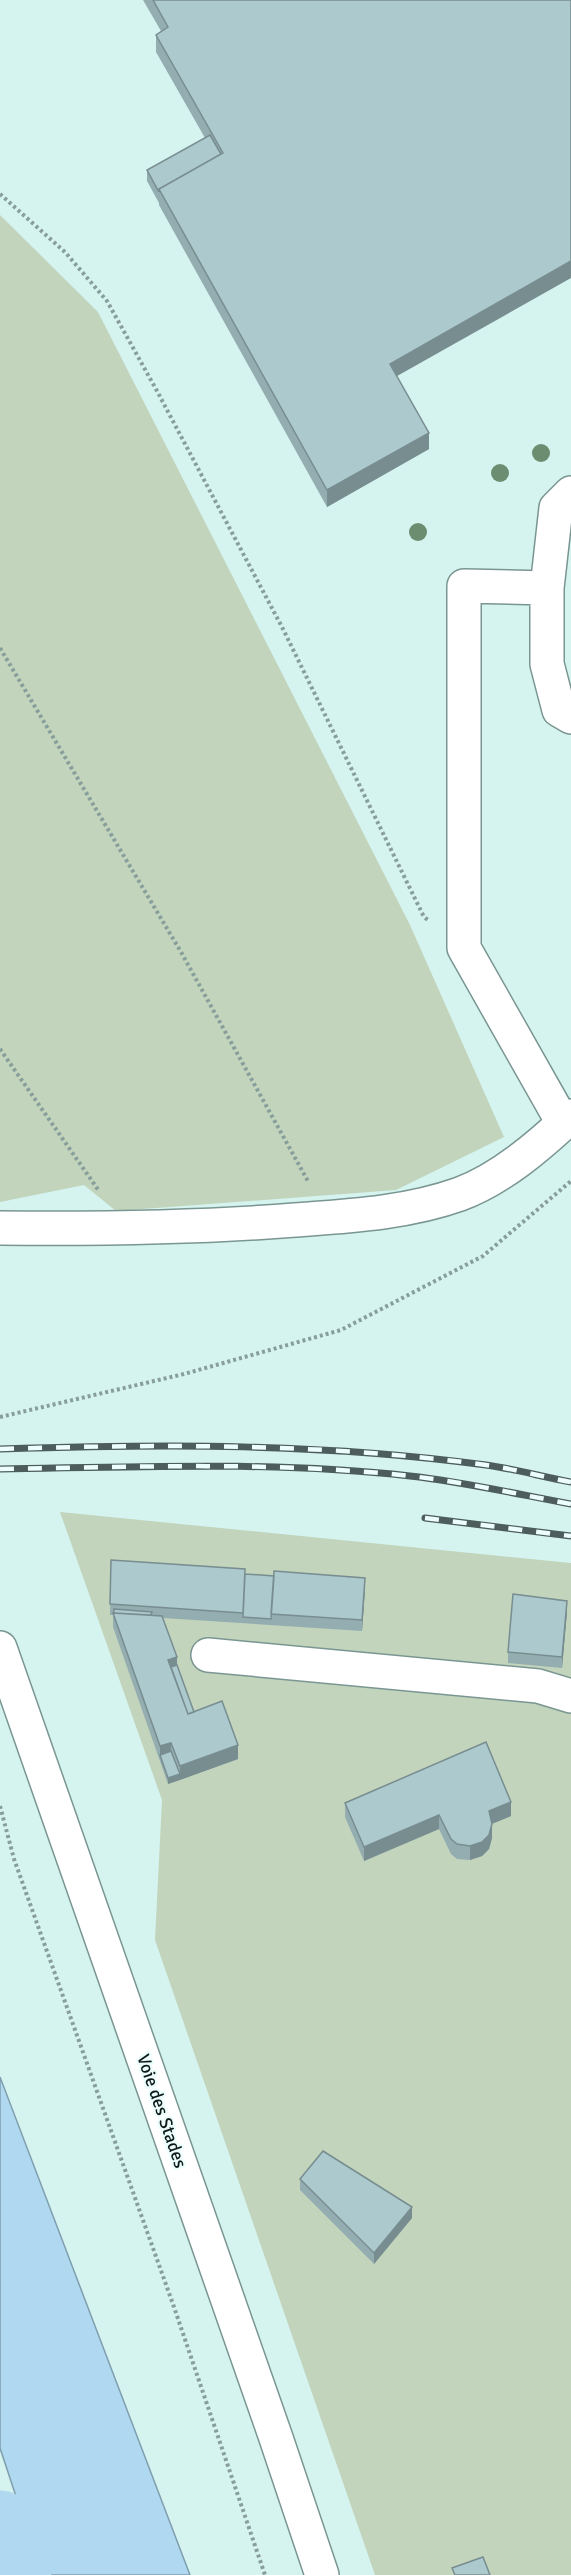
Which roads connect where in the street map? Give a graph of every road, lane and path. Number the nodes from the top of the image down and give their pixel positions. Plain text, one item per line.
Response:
1 (0, 194) edge
2 (571, 493) edge
3 (547, 588) junction
4 (0, 648) edge
5 (571, 717) edge
6 (464, 948) junction
7 (0, 1049) edge
8 (567, 1120) edge
9 (571, 1182) edge
10 (329, 1218) junction
11 (0, 1228) edge
12 (125, 1230) junction
13 (0, 1417) edge
14 (0, 1648) edge
15 (208, 1655) dead end
16 (571, 1696) edge
17 (0, 1806) edge
18 (265, 2575) edge
19 (322, 2575) edge

1 - 6 path
2 - 3 main road
3 - 5 main road
3 - 6 main road
4 - 10 path
6 - 8 main road
7 - 12 path
8 - 10 main road
9 - 13 path
10 - 12 main road
11 - 12 main road
14 - 19 main road, Voie des Stades
15 - 16 main road
17 - 18 path

